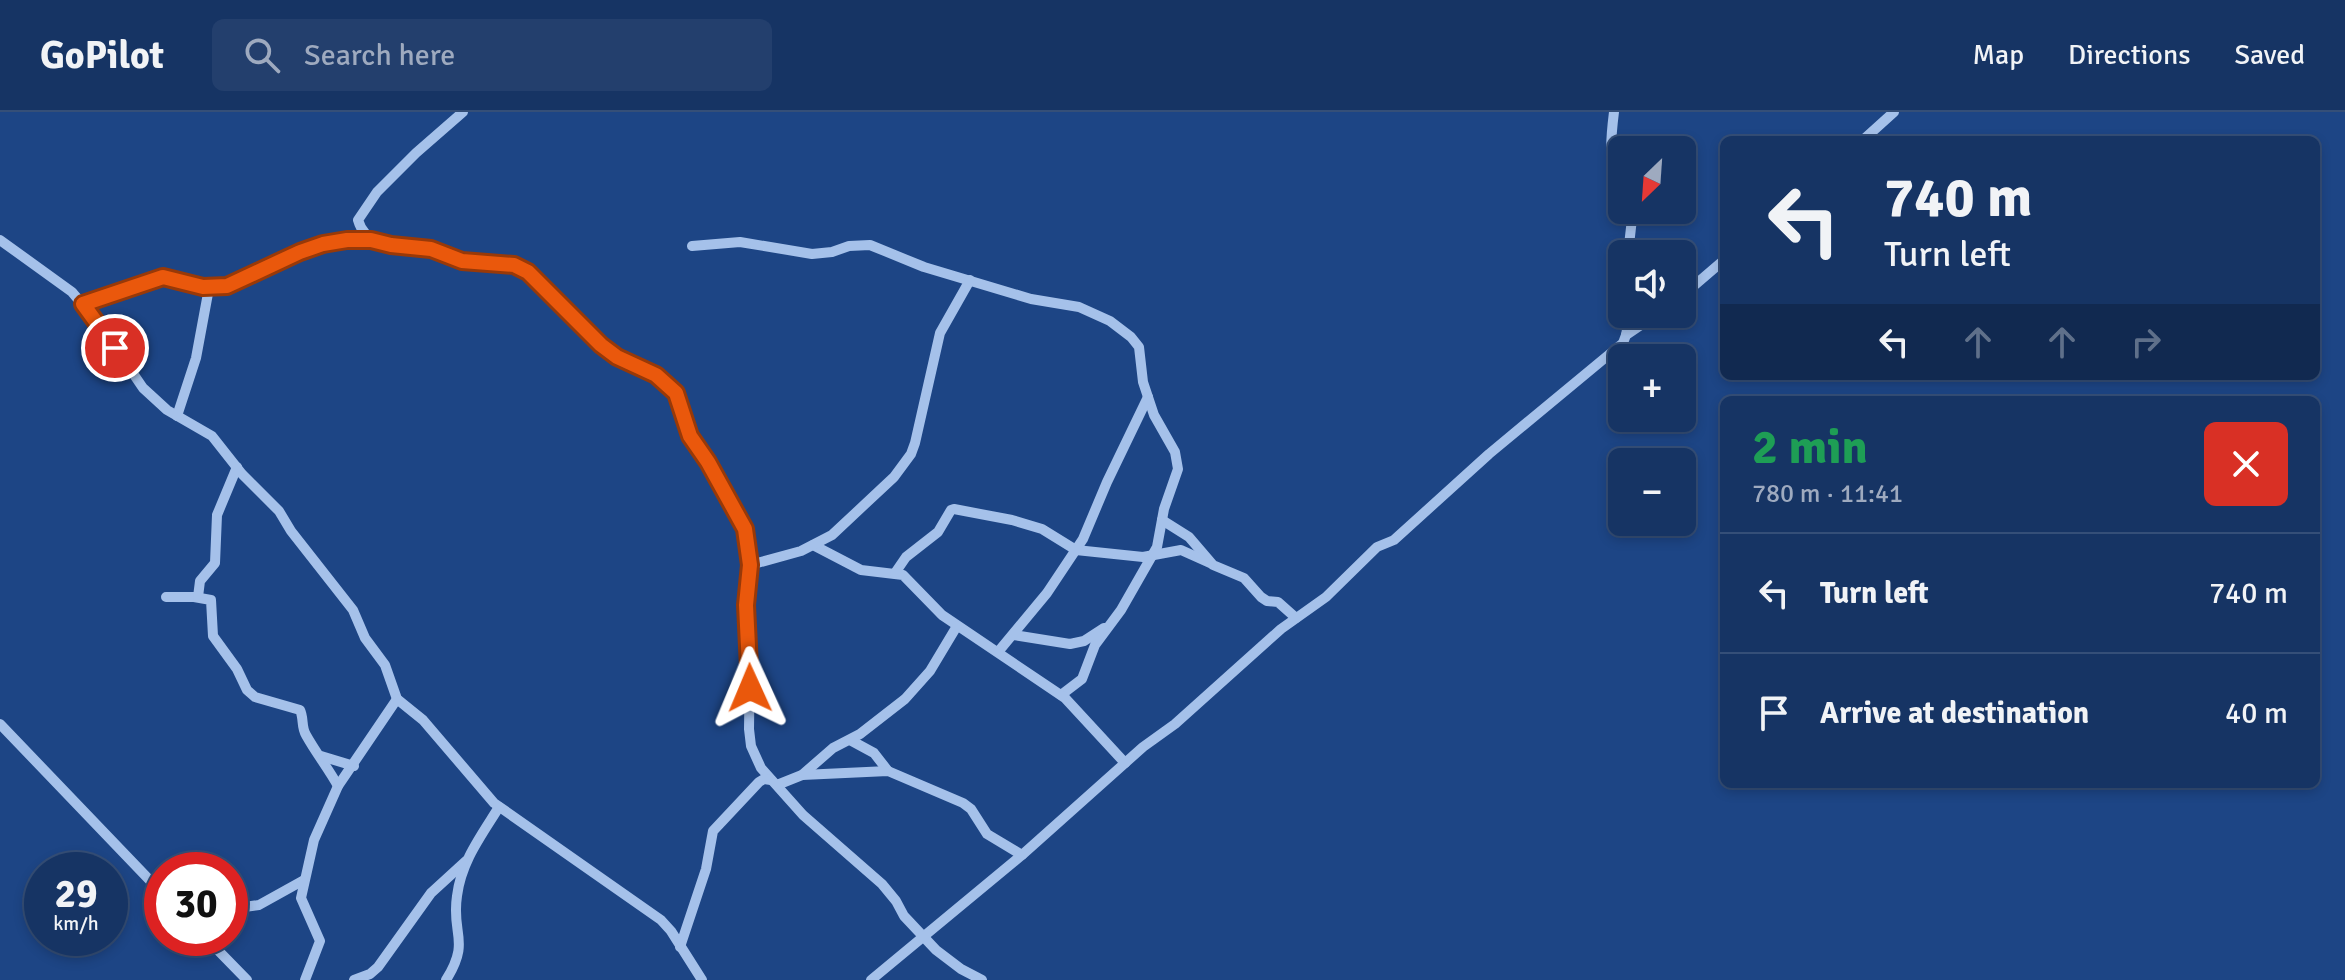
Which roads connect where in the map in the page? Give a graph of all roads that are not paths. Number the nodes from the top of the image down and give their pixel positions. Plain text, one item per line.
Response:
1 (463, 112) edge
2 (1614, 112) edge
3 (1894, 112) edge
4 (1612, 136) edge
5 (1867, 136) edge
6 (0, 240) edge
7 (371, 240) junction
8 (692, 246) dead end
9 (1720, 263) edge
10 (970, 280) junction
11 (1696, 284) edge
12 (209, 288) junction
13 (83, 304) junction
14 (1627, 328) edge
15 (1639, 328) edge
16 (1626, 335) junction
17 (1148, 397) junction
18 (177, 416) junction
19 (237, 467) junction
20 (1162, 520) junction
21 (813, 545) junction
22 (1076, 550) junction
23 (1151, 556) junction
24 (1210, 563) junction
25 (750, 565) junction
26 (895, 573) junction
27 (166, 597) dead end
28 (198, 597) junction
29 (1296, 618) junction
30 (1109, 625) junction
31 (957, 626) junction
32 (1014, 635) junction
33 (998, 652) junction
34 (1061, 695) junction
35 (397, 699) junction
36 (0, 724) edge
37 (850, 740) junction
38 (321, 756) junction
39 (1125, 763) junction
40 (354, 766) junction
41 (888, 771) junction
42 (802, 775) junction
43 (774, 783) junction
44 (338, 786) junction
45 (499, 807) junction
46 (1022, 855) junction
47 (466, 861) junction
48 (144, 874) edge
49 (304, 880) junction
50 (248, 907) edge
51 (938, 923) junction
52 (923, 937) junction
53 (680, 947) junction
54 (941, 954) junction
55 (224, 956) edge
56 (247, 980) edge
57 (305, 980) edge
58 (354, 980) edge
59 (446, 980) edge
60 (702, 980) edge
61 (871, 980) edge
62 (982, 980) edge

1 - 7 street
2 - 4 street
3 - 5 street
6 - 13 street
7 - 12 street
7 - 25 street
8 - 10 street
9 - 11 street
10 - 17 street
10 - 21 street
12 - 13 street
12 - 18 street
13 - 18 street
14 - 16 street
15 - 16 street
16 - 29 street
17 - 20 street
17 - 22 street
18 - 19 street
19 - 28 street
19 - 35 street
20 - 23 street
20 - 24 street
21 - 25 street
21 - 26 street
22 - 23 street
22 - 26 street
22 - 32 street
23 - 24 street
23 - 30 street
24 - 29 street
25 - 43 street
26 - 31 street
27 - 28 street
28 - 38 street
29 - 39 street
30 - 32 street
30 - 34 street
31 - 33 street
31 - 37 street
32 - 33 street
33 - 34 street
34 - 39 street
35 - 40 street
35 - 45 street
36 - 48 street
37 - 41 street
37 - 42 street
38 - 40 street
38 - 44 street
39 - 46 street
40 - 44 street
41 - 42 street
41 - 46 street
42 - 43 street
43 - 52 street
43 - 53 street
44 - 49 street
45 - 47 street
45 - 53 street
46 - 51 street
47 - 58 street
47 - 59 street
49 - 50 street
49 - 57 street
51 - 52 street
51 - 54 street
52 - 54 street
52 - 61 street
53 - 60 street
54 - 62 street
55 - 56 street

